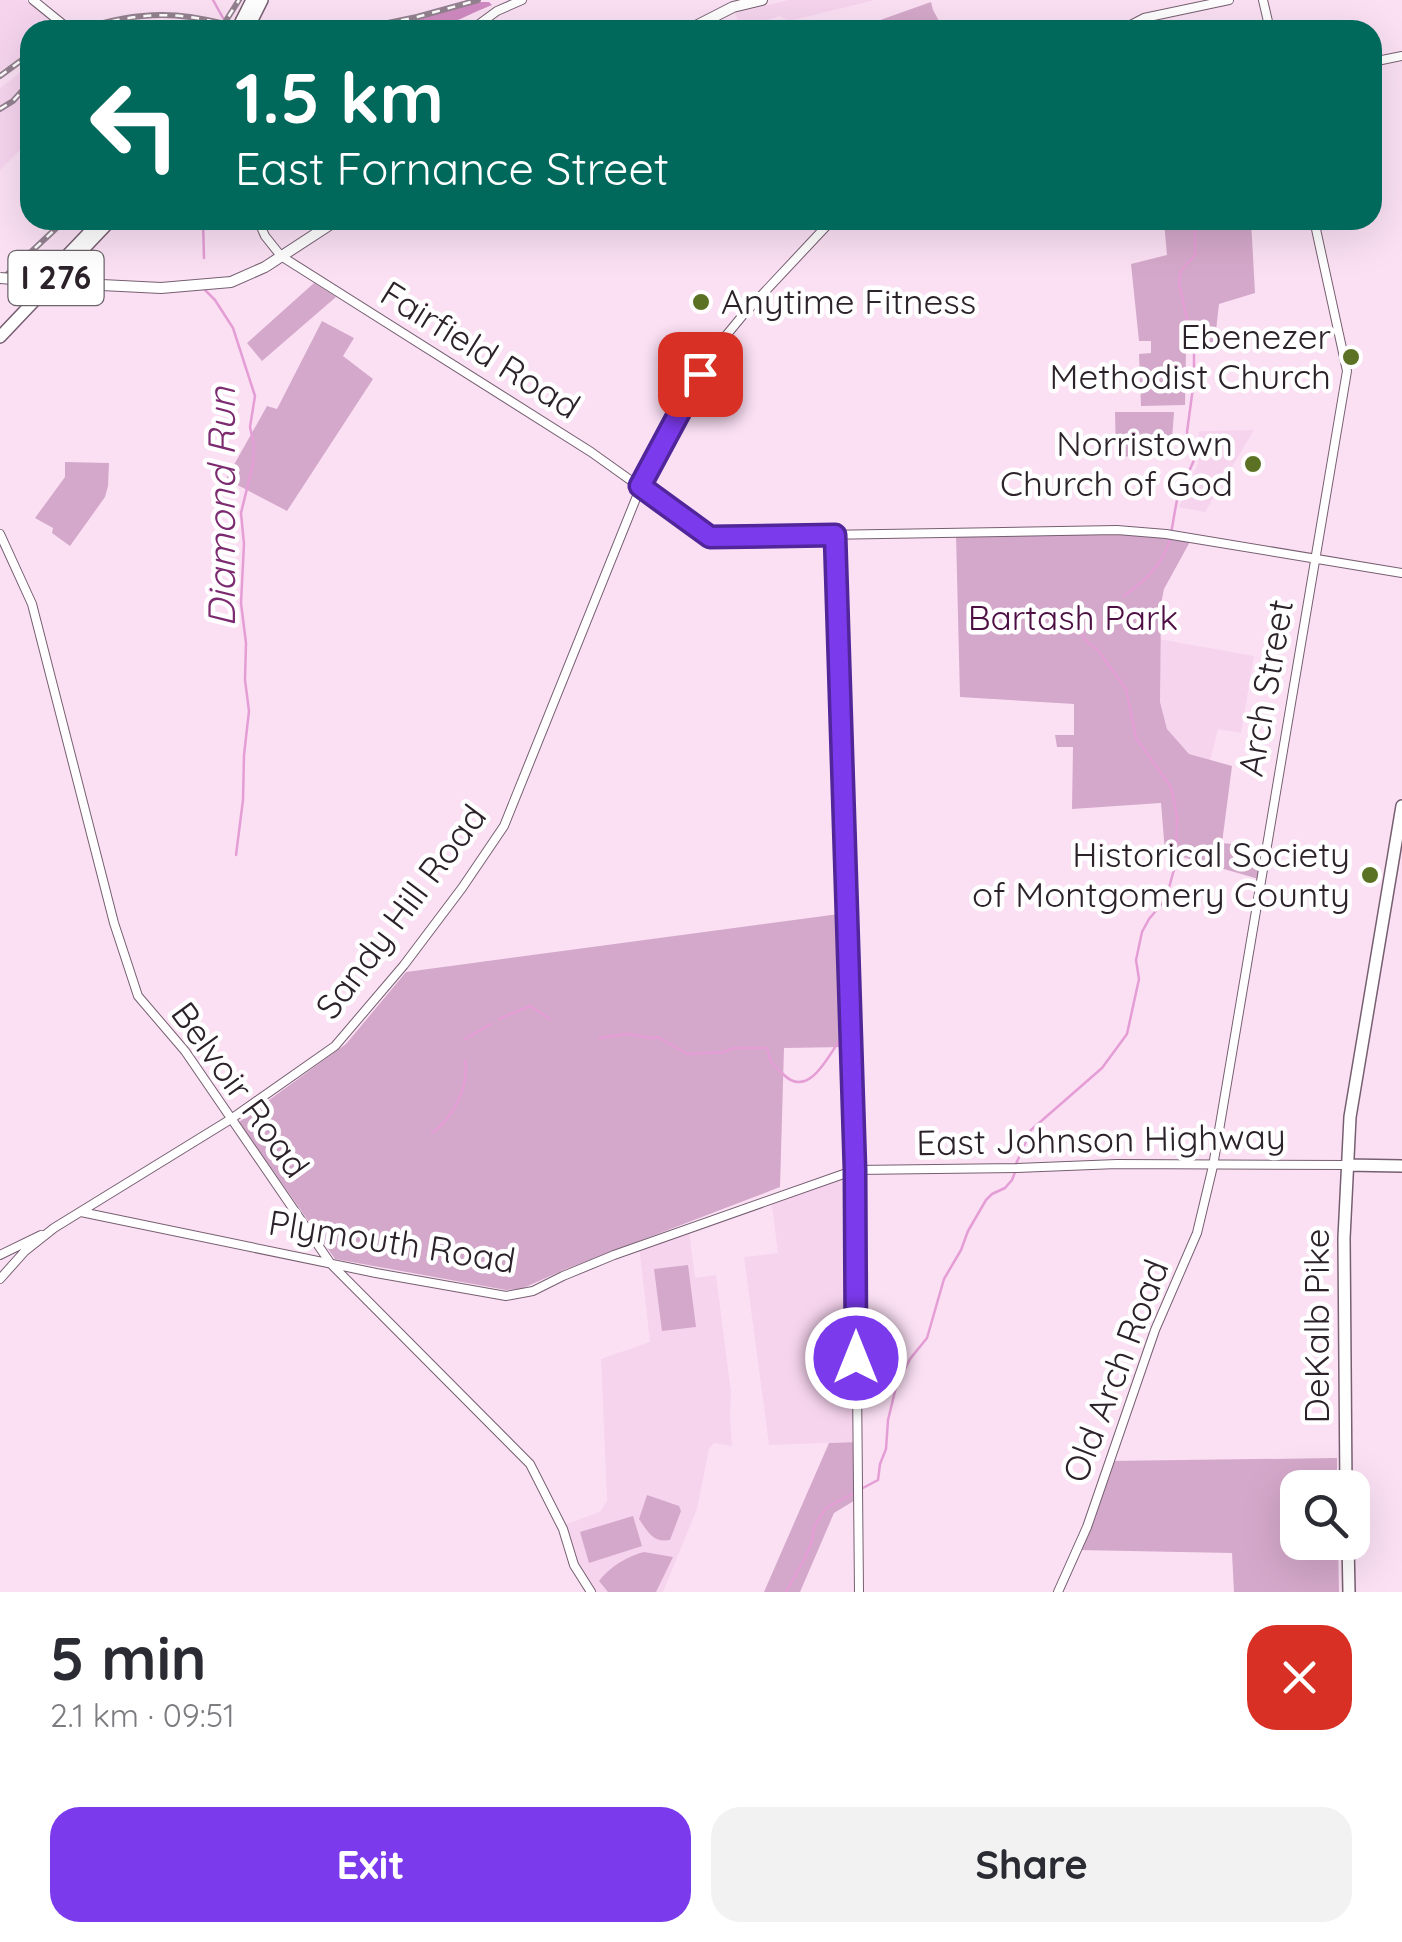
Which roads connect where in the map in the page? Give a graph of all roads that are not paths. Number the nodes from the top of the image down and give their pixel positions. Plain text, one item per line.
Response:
1 (33, 0) edge
2 (522, 0) edge
3 (762, 0) edge
4 (1229, 0) edge
5 (58, 20) edge
6 (483, 20) edge
7 (707, 20) edge
8 (1140, 20) edge
9 (91, 230) edge
10 (102, 230) edge
11 (262, 230) edge
12 (321, 230) edge
13 (823, 230) edge
14 (1316, 230) edge
15 (281, 256) junction
16 (0, 278) edge
17 (0, 326) edge
18 (0, 337) edge
19 (644, 489) junction
20 (0, 534) edge
21 (835, 535) junction
22 (1315, 559) junction
23 (1402, 573) edge
24 (1402, 806) edge
25 (231, 1119) junction
26 (1347, 1164) junction
27 (1213, 1166) junction
28 (1402, 1166) edge
29 (855, 1170) junction
30 (81, 1212) junction
31 (54, 1228) junction
32 (0, 1255) edge
33 (331, 1264) junction
34 (0, 1279) edge
35 (1346, 1470) edge
36 (1348, 1560) edge
37 (590, 1592) edge
38 (858, 1592) edge
39 (1058, 1592) edge
40 (1349, 1592) edge

1 - 5 street
2 - 6 street
3 - 7 main road
4 - 8 street
9 - 17 highway, I 276
10 - 18 highway, I 276
11 - 15 street
12 - 15 main road
13 - 19 street, Sandy Hill Road
14 - 22 street, Arch Street
15 - 16 main road, bridge
15 - 19 street, Fairfield Road
19 - 21 street, Fairfield Road
19 - 25 street, Sandy Hill Road
20 - 25 street, Belvoir Road
21 - 22 street, Fairfield Road
21 - 29 street
22 - 23 street, Fairfield Road
22 - 27 street, Arch Street
24 - 26 highway, DeKalb Pike
25 - 30 street, Sandy Hill Road
25 - 33 street, Belvoir Road
26 - 27 street, East Johnson Highway
26 - 28 highway
26 - 35 highway, DeKalb Pike
27 - 29 street, East Johnson Highway
27 - 39 street, Old Arch Road
29 - 33 street, Plymouth Road
29 - 38 street
30 - 31 street, Sandy Hill Road
30 - 33 street, Plymouth Road
31 - 32 street
31 - 34 street, Sandy Hill Road
33 - 37 street, Belvoir Road
36 - 40 highway

